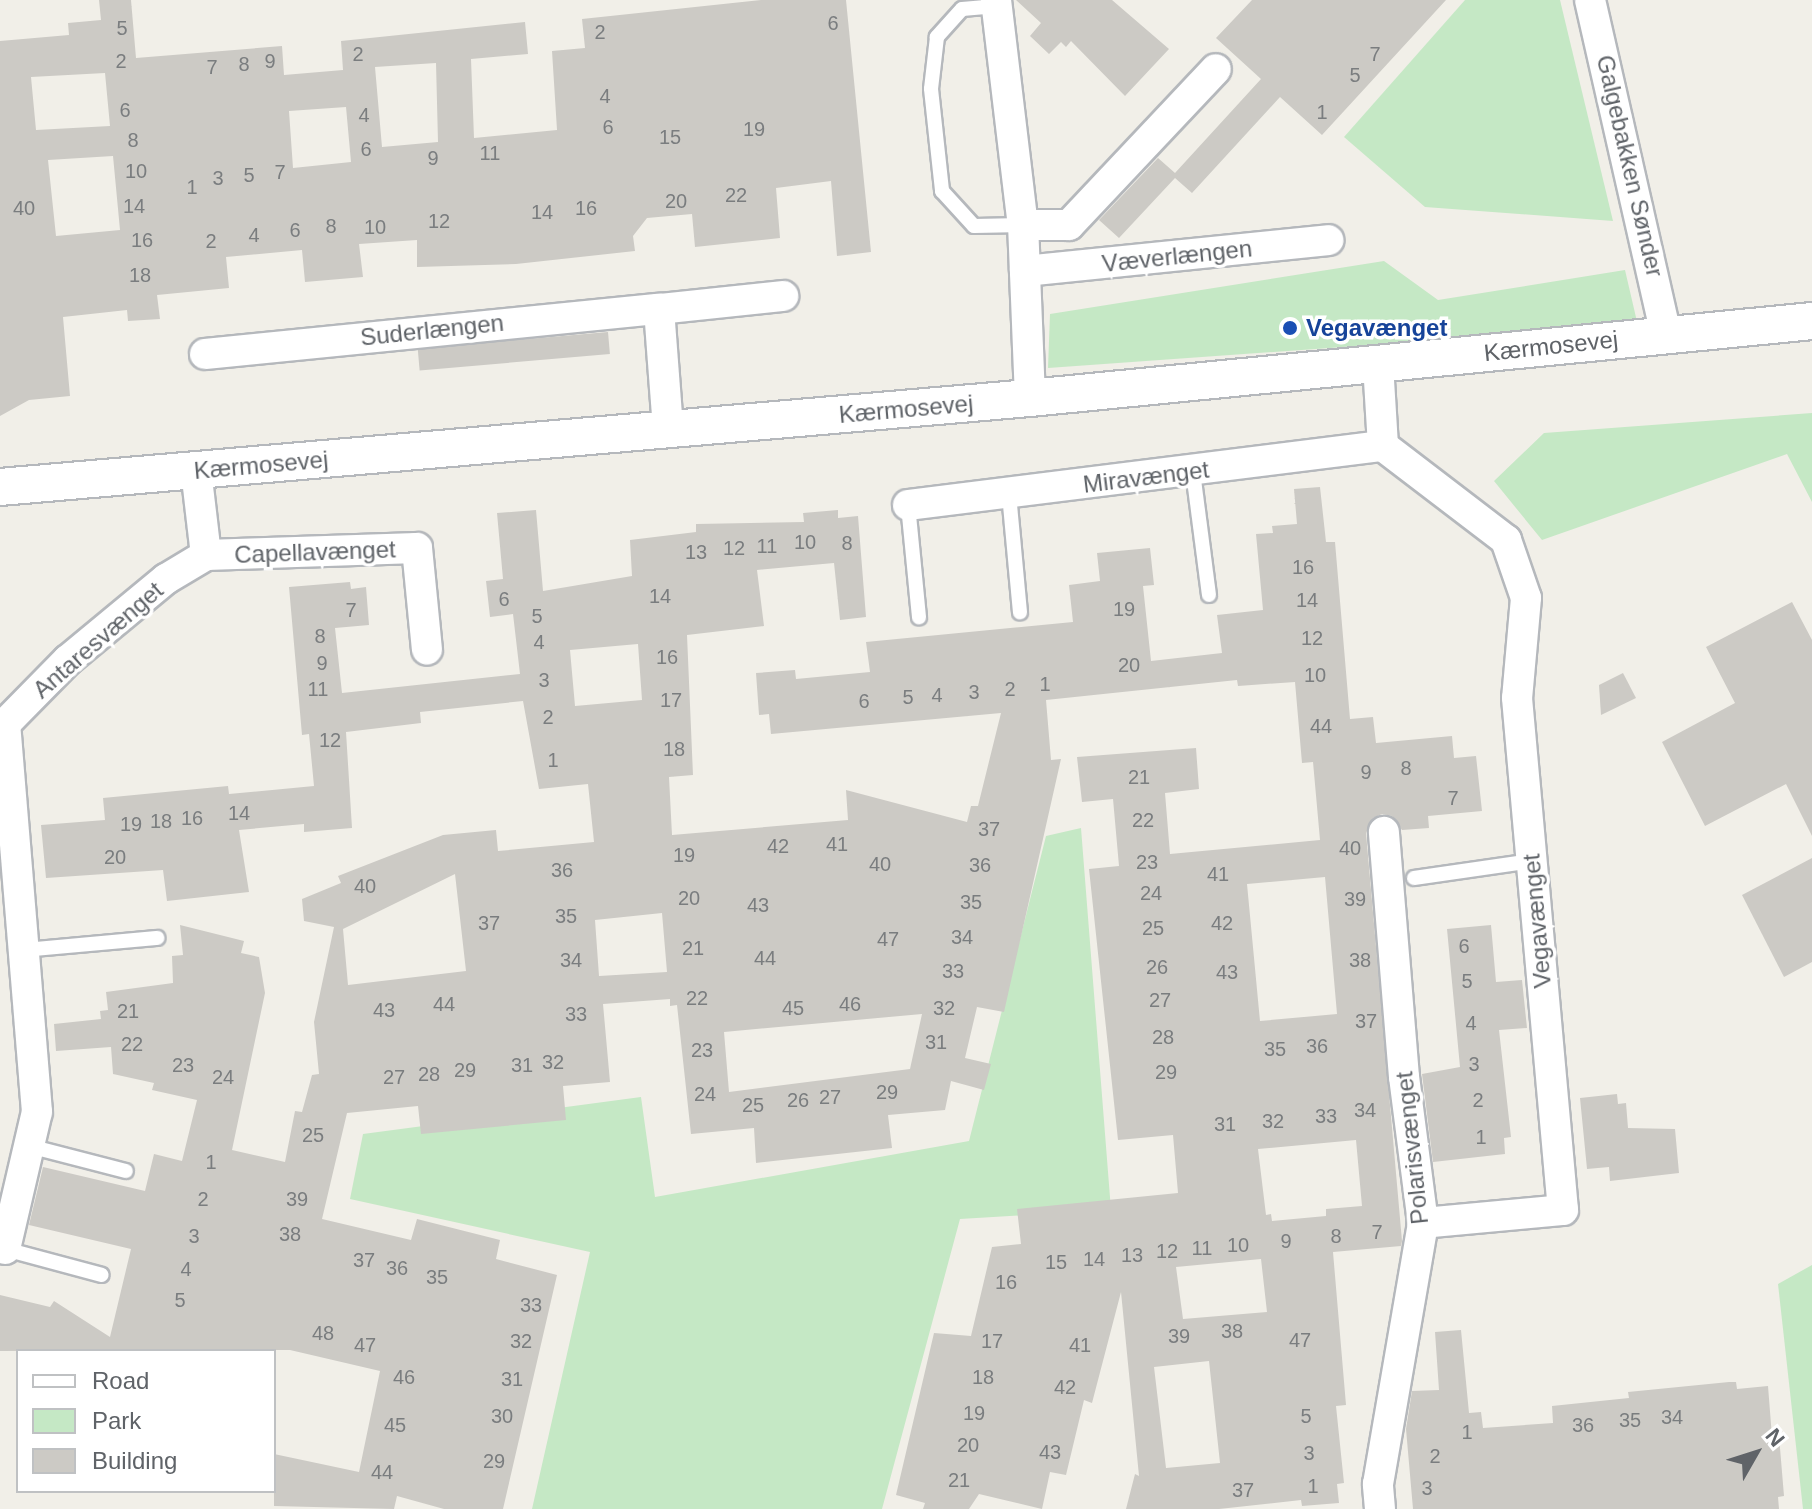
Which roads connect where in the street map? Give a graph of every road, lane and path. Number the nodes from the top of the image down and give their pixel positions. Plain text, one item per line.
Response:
1 (1590, 0) edge
2 (996, 3) edge
3 (1216, 69) dead end
4 (1023, 225) junction
5 (1328, 240) dead end
6 (1025, 271) junction
7 (783, 296) dead end
8 (659, 309) junction
9 (1812, 321) edge
10 (1666, 334) junction
11 (205, 354) dead end
12 (1378, 364) junction
13 (1030, 398) junction
14 (668, 430) junction
15 (1383, 446) junction
16 (196, 470) junction
17 (1193, 472) junction
18 (0, 487) edge
19 (1009, 494) junction
20 (908, 505) joint
21 (206, 555) junction
22 (1209, 595) dead end
23 (1020, 612) dead end
24 (919, 617) dead end
25 (427, 650) dead end
26 (1384, 832) dead end
27 (1532, 861) junction
28 (1414, 878) dead end
29 (157, 938) dead end
30 (24, 950) junction
31 (29, 1146) junction
32 (126, 1171) dead end
33 (1423, 1223) junction
34 (5, 1249) joint
35 (102, 1275) dead end
36 (1380, 1509) edge

1 - 10 street, Galgebakken Sønder
2 - 4 street
2 - 4 lane
3 - 4 street
4 - 6 street
5 - 6 street, Væverlængen
6 - 13 street
7 - 8 street, Suderlængen
8 - 11 street, Suderlængen
8 - 14 street
9 - 10 street, Kærmosevej
10 - 12 street, Kærmosevej
12 - 13 street, Kærmosevej
12 - 15 street
13 - 14 street, Kærmosevej
14 - 16 street, Kærmosevej
15 - 17 street, Miravænget
15 - 27 street, Vegavænget
16 - 18 street, Kærmosevej
16 - 21 street
17 - 19 street, Miravænget
17 - 22 lane
19 - 20 street, Miravænget
19 - 23 lane
20 - 24 lane
21 - 25 street, Capellavænget
21 - 30 street, Antaresvænget
26 - 33 street, Polarisvænget
27 - 28 lane
27 - 33 street, Vegavænget
29 - 30 lane
30 - 31 street, Antaresvænget
31 - 32 lane
31 - 34 street, Antaresvænget
33 - 36 street, Polarisvænget
34 - 35 lane

